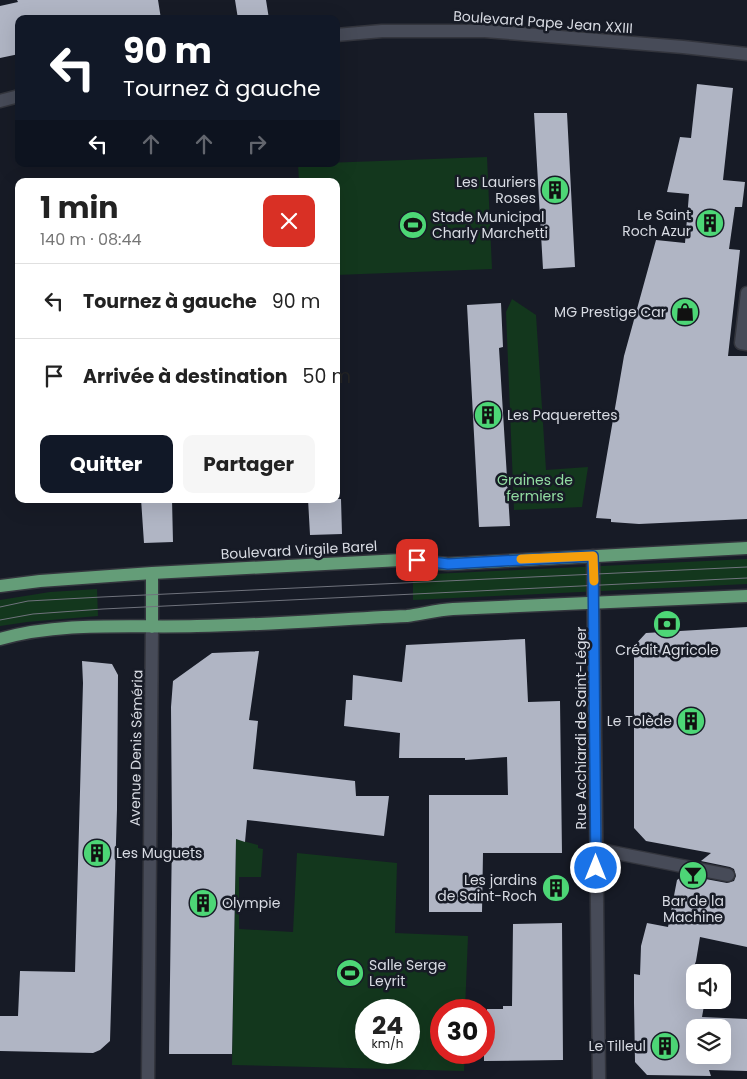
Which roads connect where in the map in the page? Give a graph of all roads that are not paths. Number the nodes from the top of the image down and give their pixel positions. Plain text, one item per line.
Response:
1 (340, 35) edge
2 (747, 54) edge
3 (15, 97) edge
4 (0, 101) edge
5 (747, 293) edge
6 (747, 344) edge
7 (747, 548) edge
8 (593, 556) junction
9 (152, 573) junction
10 (0, 586) edge
11 (747, 596) edge
12 (595, 603) junction
13 (152, 626) junction
14 (0, 639) edge
15 (596, 849) junction
16 (728, 875) dead end
17 (148, 1079) edge
18 (599, 1079) edge

1 - 2 street, Boulevard Pape Jean XXIII
3 - 4 street
5 - 6 street
7 - 8 main road, Boulevard Virgile Barel
8 - 9 main road, Boulevard Virgile Barel
8 - 12 street, Rue Acchiardi de Saint-Léger
9 - 10 main road, Boulevard Virgile Barel
9 - 13 main road
11 - 12 main road
12 - 13 main road
12 - 15 street, Rue Acchiardi de Saint-Léger
13 - 14 main road
13 - 17 street, Avenue Denis Séméria
15 - 16 street
15 - 18 street, Rue Acchiardi de Saint-Léger

